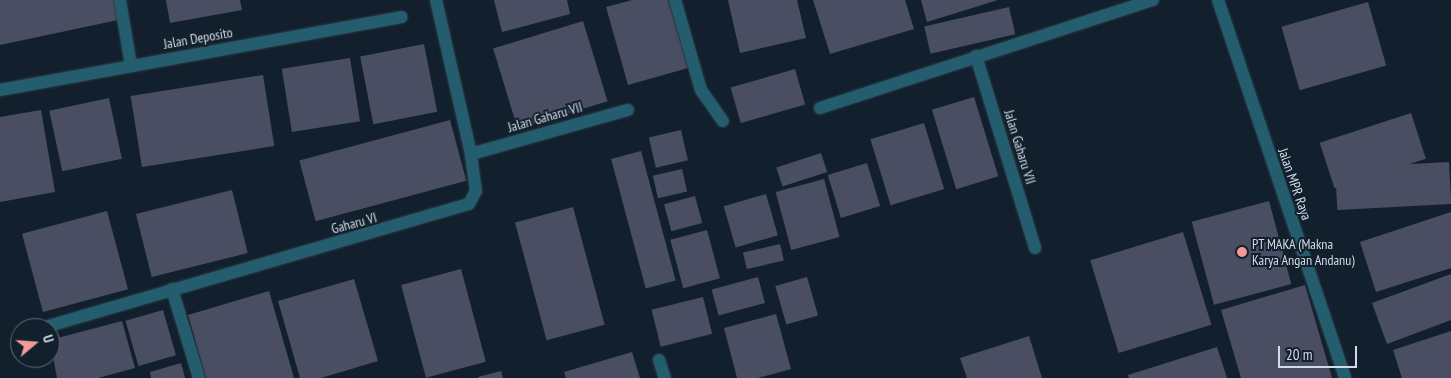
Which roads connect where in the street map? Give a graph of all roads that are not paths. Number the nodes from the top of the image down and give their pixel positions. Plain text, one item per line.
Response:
1 (120, 0) edge
2 (436, 0) edge
3 (675, 0) edge
4 (1154, 0) edge
5 (1218, 0) edge
6 (401, 17) dead end
7 (976, 56) junction
8 (131, 66) junction
9 (0, 90) edge
10 (820, 108) dead end
11 (628, 110) dead end
12 (723, 121) dead end
13 (470, 154) junction
14 (1035, 248) dead end
15 (172, 289) junction
16 (60, 323) edge
17 (660, 360) dead end
18 (199, 378) edge
19 (665, 378) edge
20 (1345, 378) edge

1 - 8 street
2 - 13 street, Gaharu VI
3 - 12 street
4 - 7 street
5 - 20 street, Jalan MPR Raya
6 - 8 street, Jalan Deposito
7 - 10 street
7 - 14 street, Jalan Gaharu VII
8 - 9 street, Jalan Deposito
11 - 13 street, Jalan Gaharu VII
13 - 15 street, Gaharu VI
15 - 16 street, Gaharu VI
15 - 18 street
17 - 19 street

